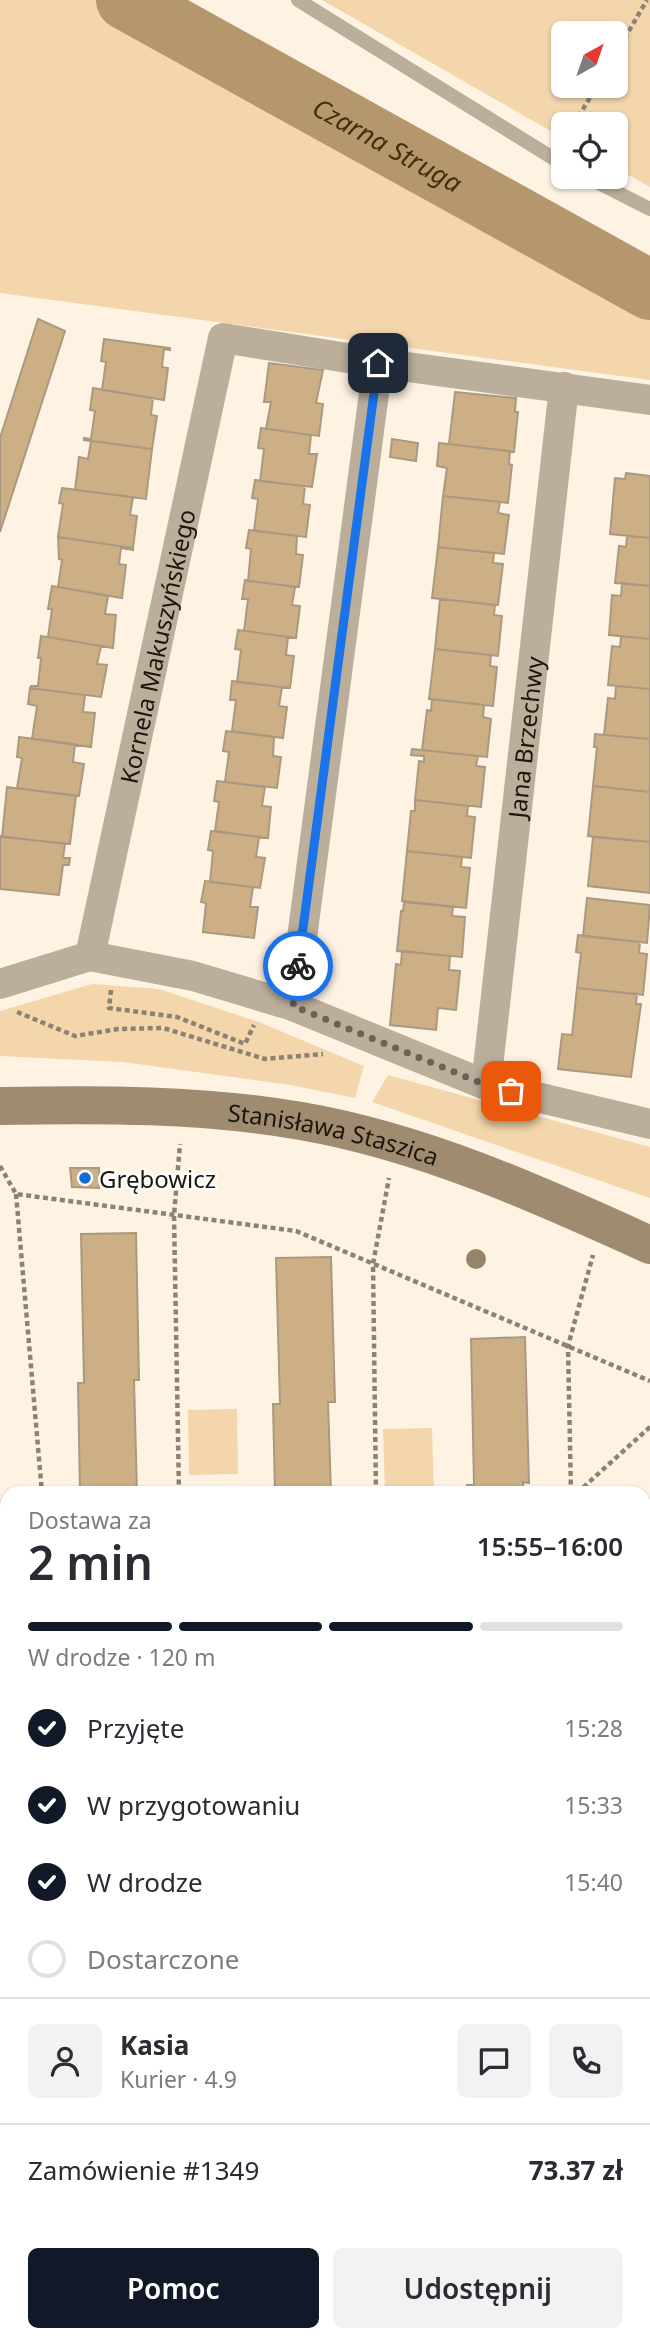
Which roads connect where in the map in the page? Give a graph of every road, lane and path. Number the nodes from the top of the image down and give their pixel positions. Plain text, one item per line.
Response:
1 (298, 0) edge
2 (647, 0) edge
3 (628, 32) edge
4 (551, 157) edge
5 (611, 189) edge
6 (650, 209) edge
7 (378, 363) junction
8 (564, 387) junction
9 (650, 400) edge
10 (90, 956) junction
11 (111, 984) dead end
12 (5, 996) edge
13 (293, 1006) junction
14 (256, 1021) dead end
15 (323, 1048) dead end
16 (486, 1085) junction
17 (0, 1106) edge
18 (184, 1108) junction
19 (650, 1124) edge
20 (395, 1143) junction
21 (0, 1166) edge
22 (16, 1194) junction
23 (174, 1214) junction
24 (601, 1223) junction
25 (650, 1245) edge
26 (373, 1264) junction
27 (568, 1346) junction
28 (650, 1381) edge
29 (650, 1427) edge
30 (41, 1486) edge
31 (179, 1486) edge
32 (376, 1486) edge
33 (571, 1486) edge
34 (585, 1486) edge

1 - 4 lane
2 - 3 path
5 - 6 lane
7 - 8 street
7 - 10 street, Kornela Makuszyńskiego
7 - 13 street
8 - 9 street
8 - 16 street, Jana Brzechwy
10 - 12 street
10 - 13 street
11 - 14 path
12 - 15 path
13 - 16 street
16 - 19 street
17 - 18 street, Stanisława Staszica
18 - 20 street, Stanisława Staszica
18 - 23 path
20 - 24 street, Stanisława Staszica
20 - 26 path
21 - 22 path
22 - 23 path
22 - 30 path
23 - 26 path
23 - 31 path
24 - 25 street, Stanisława Staszica
24 - 27 path
26 - 27 path
26 - 32 path
27 - 28 path
27 - 33 path
29 - 34 path

